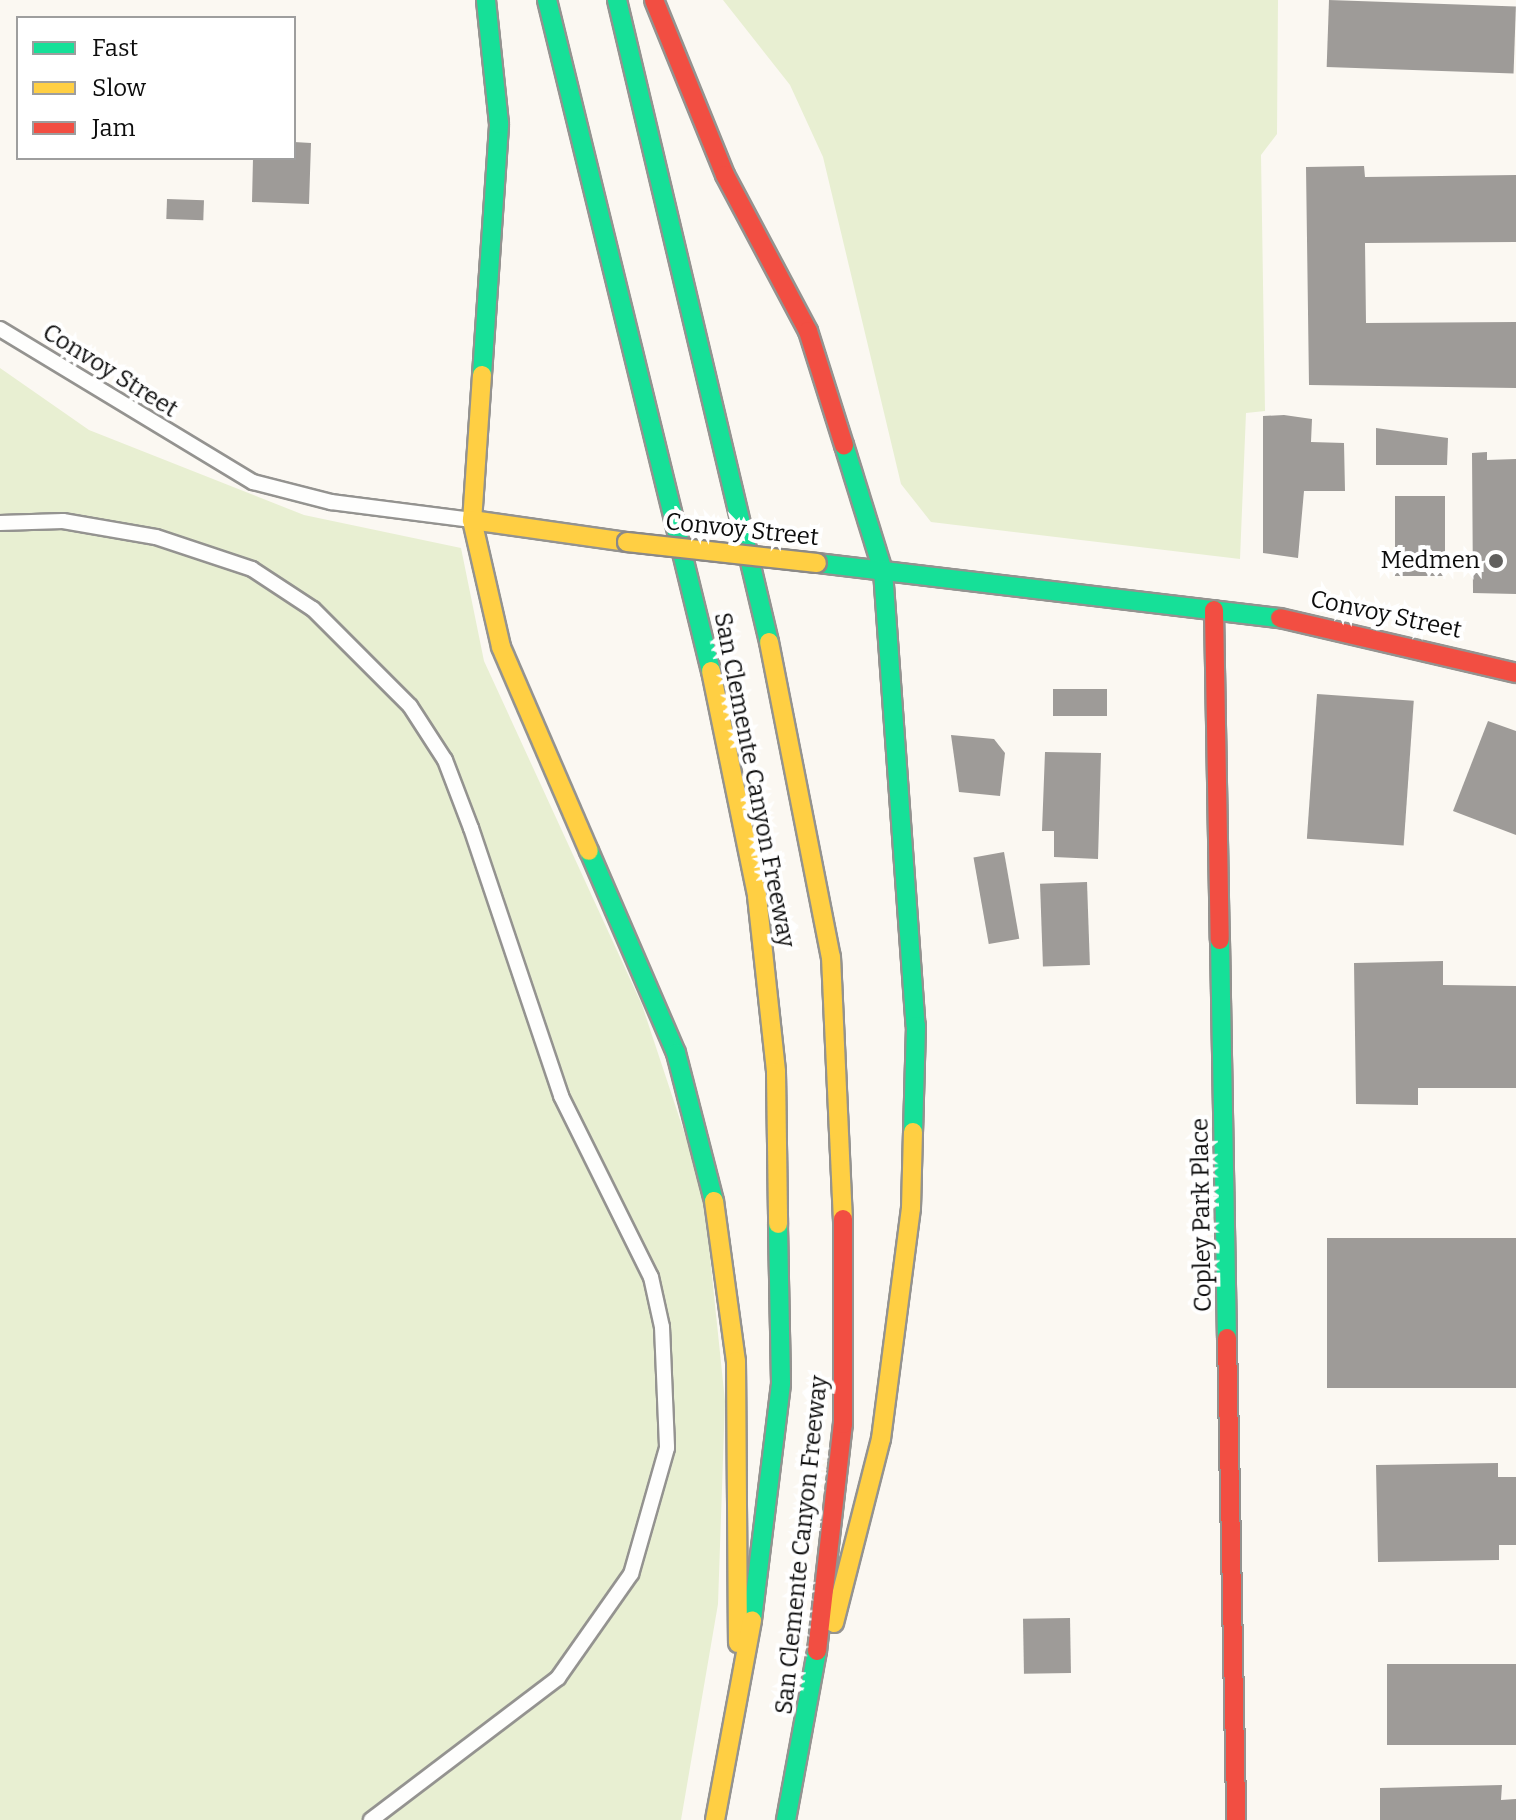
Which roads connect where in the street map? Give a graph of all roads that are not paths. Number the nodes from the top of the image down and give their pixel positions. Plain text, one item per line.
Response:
1 (486, 0) edge
2 (547, 0) edge
3 (617, 0) edge
4 (654, 0) edge
5 (0, 329) edge
6 (472, 520) junction
7 (0, 523) edge
8 (883, 571) junction
9 (1214, 610) junction
10 (1516, 673) edge
11 (739, 1707) junction
12 (810, 1716) junction
13 (371, 1820) edge
14 (715, 1820) edge
15 (786, 1820) edge
16 (1236, 1820) edge

1 - 6 main road
2 - 11 main road, San Clemente Canyon Freeway
3 - 12 main road, San Clemente Canyon Freeway
4 - 8 main road
5 - 6 street, Convoy Street
6 - 8 main road, Convoy Street, bridge
6 - 11 main road
7 - 13 street
8 - 9 main road, Convoy Street
8 - 12 main road
9 - 10 main road, Convoy Street
9 - 16 main road, Copley Park Place
11 - 14 main road, San Clemente Canyon Freeway
12 - 15 main road, San Clemente Canyon Freeway

